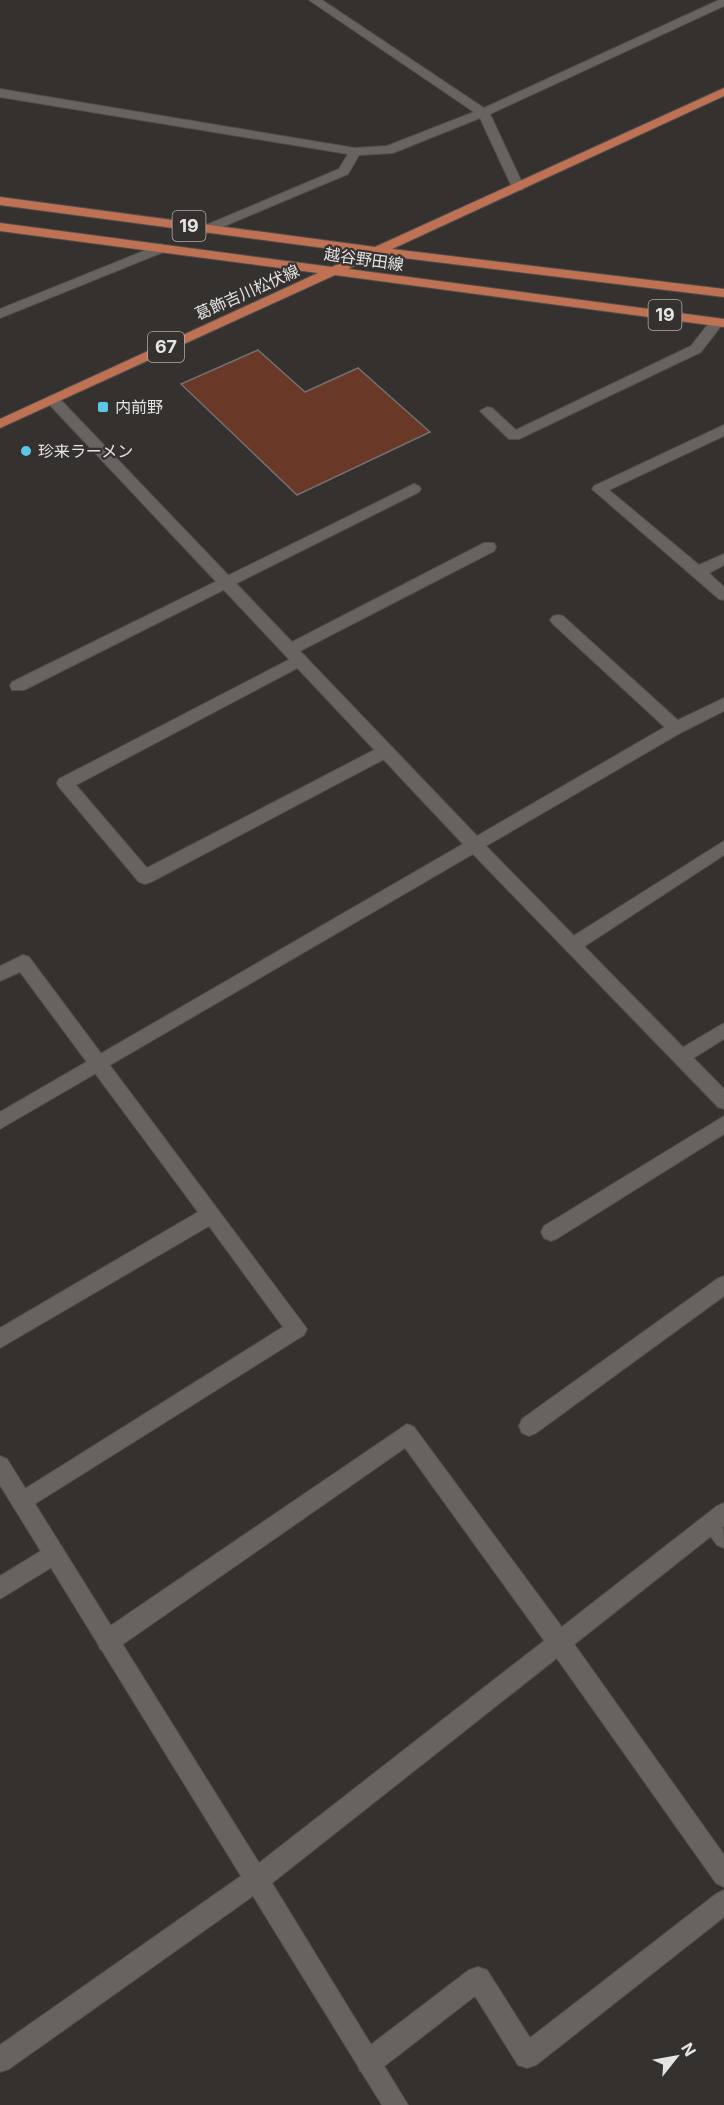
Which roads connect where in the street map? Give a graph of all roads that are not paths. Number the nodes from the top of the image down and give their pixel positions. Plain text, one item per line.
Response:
1 (318, 1) edge
2 (724, 2) edge
3 (724, 92) edge
4 (0, 93) edge
5 (483, 113) junction
6 (356, 152) junction
7 (518, 187) junction
8 (0, 201) edge
9 (0, 227) edge
10 (208, 229) junction
11 (161, 248) junction
12 (377, 252) junction
13 (333, 272) junction
14 (724, 293) edge
15 (0, 314) edge
16 (722, 325) edge
17 (52, 399) junction
18 (487, 411) dead end
19 (0, 424) edge
20 (724, 430) edge
21 (414, 489) dead end
22 (489, 547) dead end
23 (724, 559) edge
24 (698, 572) junction
25 (225, 582) junction
26 (724, 595) edge
27 (558, 620) dead end
28 (295, 655) junction
29 (18, 686) dead end
30 (724, 704) edge
31 (676, 728) junction
32 (386, 751) junction
33 (475, 845) junction
34 (724, 847) edge
35 (573, 945) junction
36 (0, 974) edge
37 (724, 1029) edge
38 (681, 1057) junction
39 (99, 1064) junction
40 (724, 1101) edge
41 (0, 1122) edge
42 (724, 1124) edge
43 (210, 1215) junction
44 (551, 1232) dead end
45 (724, 1286) edge
46 (0, 1339) edge
47 (530, 1426) dead end
48 (0, 1466) edge
49 (22, 1502) junction
50 (720, 1525) edge
51 (54, 1554) junction
52 (0, 1588) edge
53 (108, 1641) junction
54 (560, 1642) junction
55 (724, 1875) edge
56 (256, 1880) junction
57 (724, 1902) edge
58 (0, 2060) edge
59 (369, 2062) junction
60 (396, 2105) edge

1 - 5 street
2 - 5 street
3 - 7 main road, 越谷野田線
4 - 6 street
5 - 6 street
5 - 7 street
6 - 10 street
7 - 12 main road, 越谷野田線
8 - 10 main road, 越谷野田線 / 19
9 - 11 main road, 越谷野田線 / 19
10 - 12 main road, 越谷野田線 / 19
11 - 13 main road, 越谷野田線 / 19
11 - 15 street
12 - 13 main road, 葛飾吉川松伏線 / 67
12 - 14 main road, 越谷野田線 / 19
13 - 16 main road, 越谷野田線 / 19
13 - 17 main road, 葛飾吉川松伏線 / 67
16 - 18 street
17 - 19 main road, 葛飾吉川松伏線 / 67
17 - 25 street
20 - 24 street
21 - 25 street
22 - 28 street
23 - 24 street
24 - 26 street
25 - 28 street
25 - 29 street
27 - 31 street
28 - 32 street
28 - 32 street
30 - 31 street
31 - 33 street
32 - 33 street
33 - 35 street
33 - 39 street
34 - 35 street
35 - 38 street
36 - 39 street
37 - 38 street
38 - 40 street
39 - 41 street
39 - 43 street
42 - 44 street
43 - 46 street
43 - 49 street
45 - 47 street
48 - 49 street
49 - 51 street
50 - 54 street
51 - 52 street
51 - 53 street
53 - 54 street
53 - 56 street
54 - 55 street
54 - 56 street
56 - 58 street
56 - 59 street
57 - 59 street
59 - 60 street

